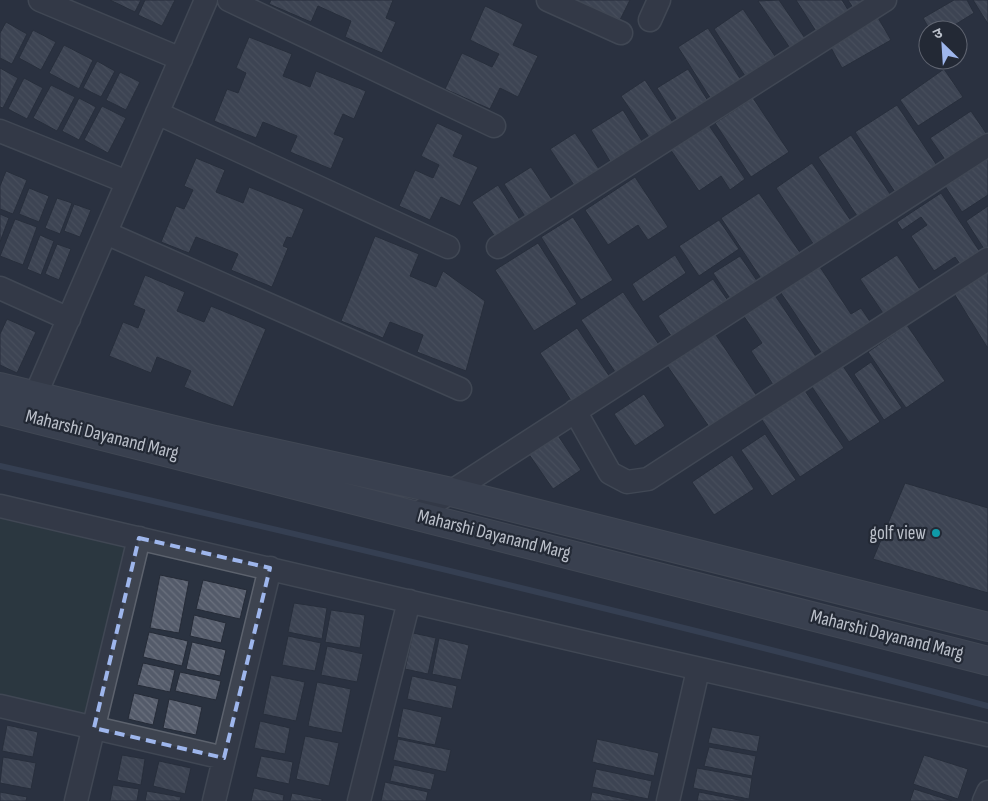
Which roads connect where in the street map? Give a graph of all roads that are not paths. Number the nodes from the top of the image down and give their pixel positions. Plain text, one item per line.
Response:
1 (40, 0) edge
2 (206, 0) edge
3 (229, 0) edge
4 (548, 0) edge
5 (659, 0) edge
6 (885, 0) edge
7 (650, 20) dead end
8 (621, 33) dead end
9 (181, 59) junction
10 (157, 113) junction
11 (494, 126) dead end
12 (0, 131) edge
13 (988, 145) edge
14 (128, 182) junction
15 (106, 233) junction
16 (448, 247) dead end
17 (498, 247) dead end
18 (988, 259) edge
19 (0, 288) edge
20 (69, 319) junction
21 (0, 388) edge
22 (460, 389) dead end
23 (31, 406) junction
24 (0, 410) edge
25 (575, 411) junction
26 (451, 492) junction
27 (0, 506) edge
28 (415, 515) junction
29 (139, 538) junction
30 (270, 568) junction
31 (409, 601) junction
32 (988, 627) edge
33 (988, 661) edge
34 (698, 670) junction
35 (0, 706) edge
36 (94, 728) junction
37 (988, 735) edge
38 (224, 758) junction
39 (988, 792) edge
40 (76, 801) edge
41 (214, 801) edge
42 (359, 801) edge
43 (668, 801) edge
44 (984, 801) edge

1 - 9 street
2 - 9 street
3 - 11 street
4 - 8 street
5 - 7 street
6 - 17 street
9 - 10 street
10 - 14 street
10 - 16 street
12 - 14 street
13 - 25 street
14 - 15 street
15 - 20 street
15 - 22 street
18 - 25 street
19 - 20 street
20 - 23 street
21 - 23 street, Maharshi Dayanand Marg
23 - 24 street, Maharshi Dayanand Marg
23 - 26 street, Maharshi Dayanand Marg
23 - 28 street, Maharshi Dayanand Marg
25 - 26 street
26 - 28 street
26 - 32 street, Maharshi Dayanand Marg
27 - 29 street
28 - 33 street, Maharshi Dayanand Marg
29 - 30 street
29 - 36 street
30 - 31 street
30 - 38 street
31 - 34 street
31 - 42 street
34 - 37 street
34 - 43 street
35 - 36 street
36 - 38 street
36 - 40 street
38 - 41 street
39 - 44 street

